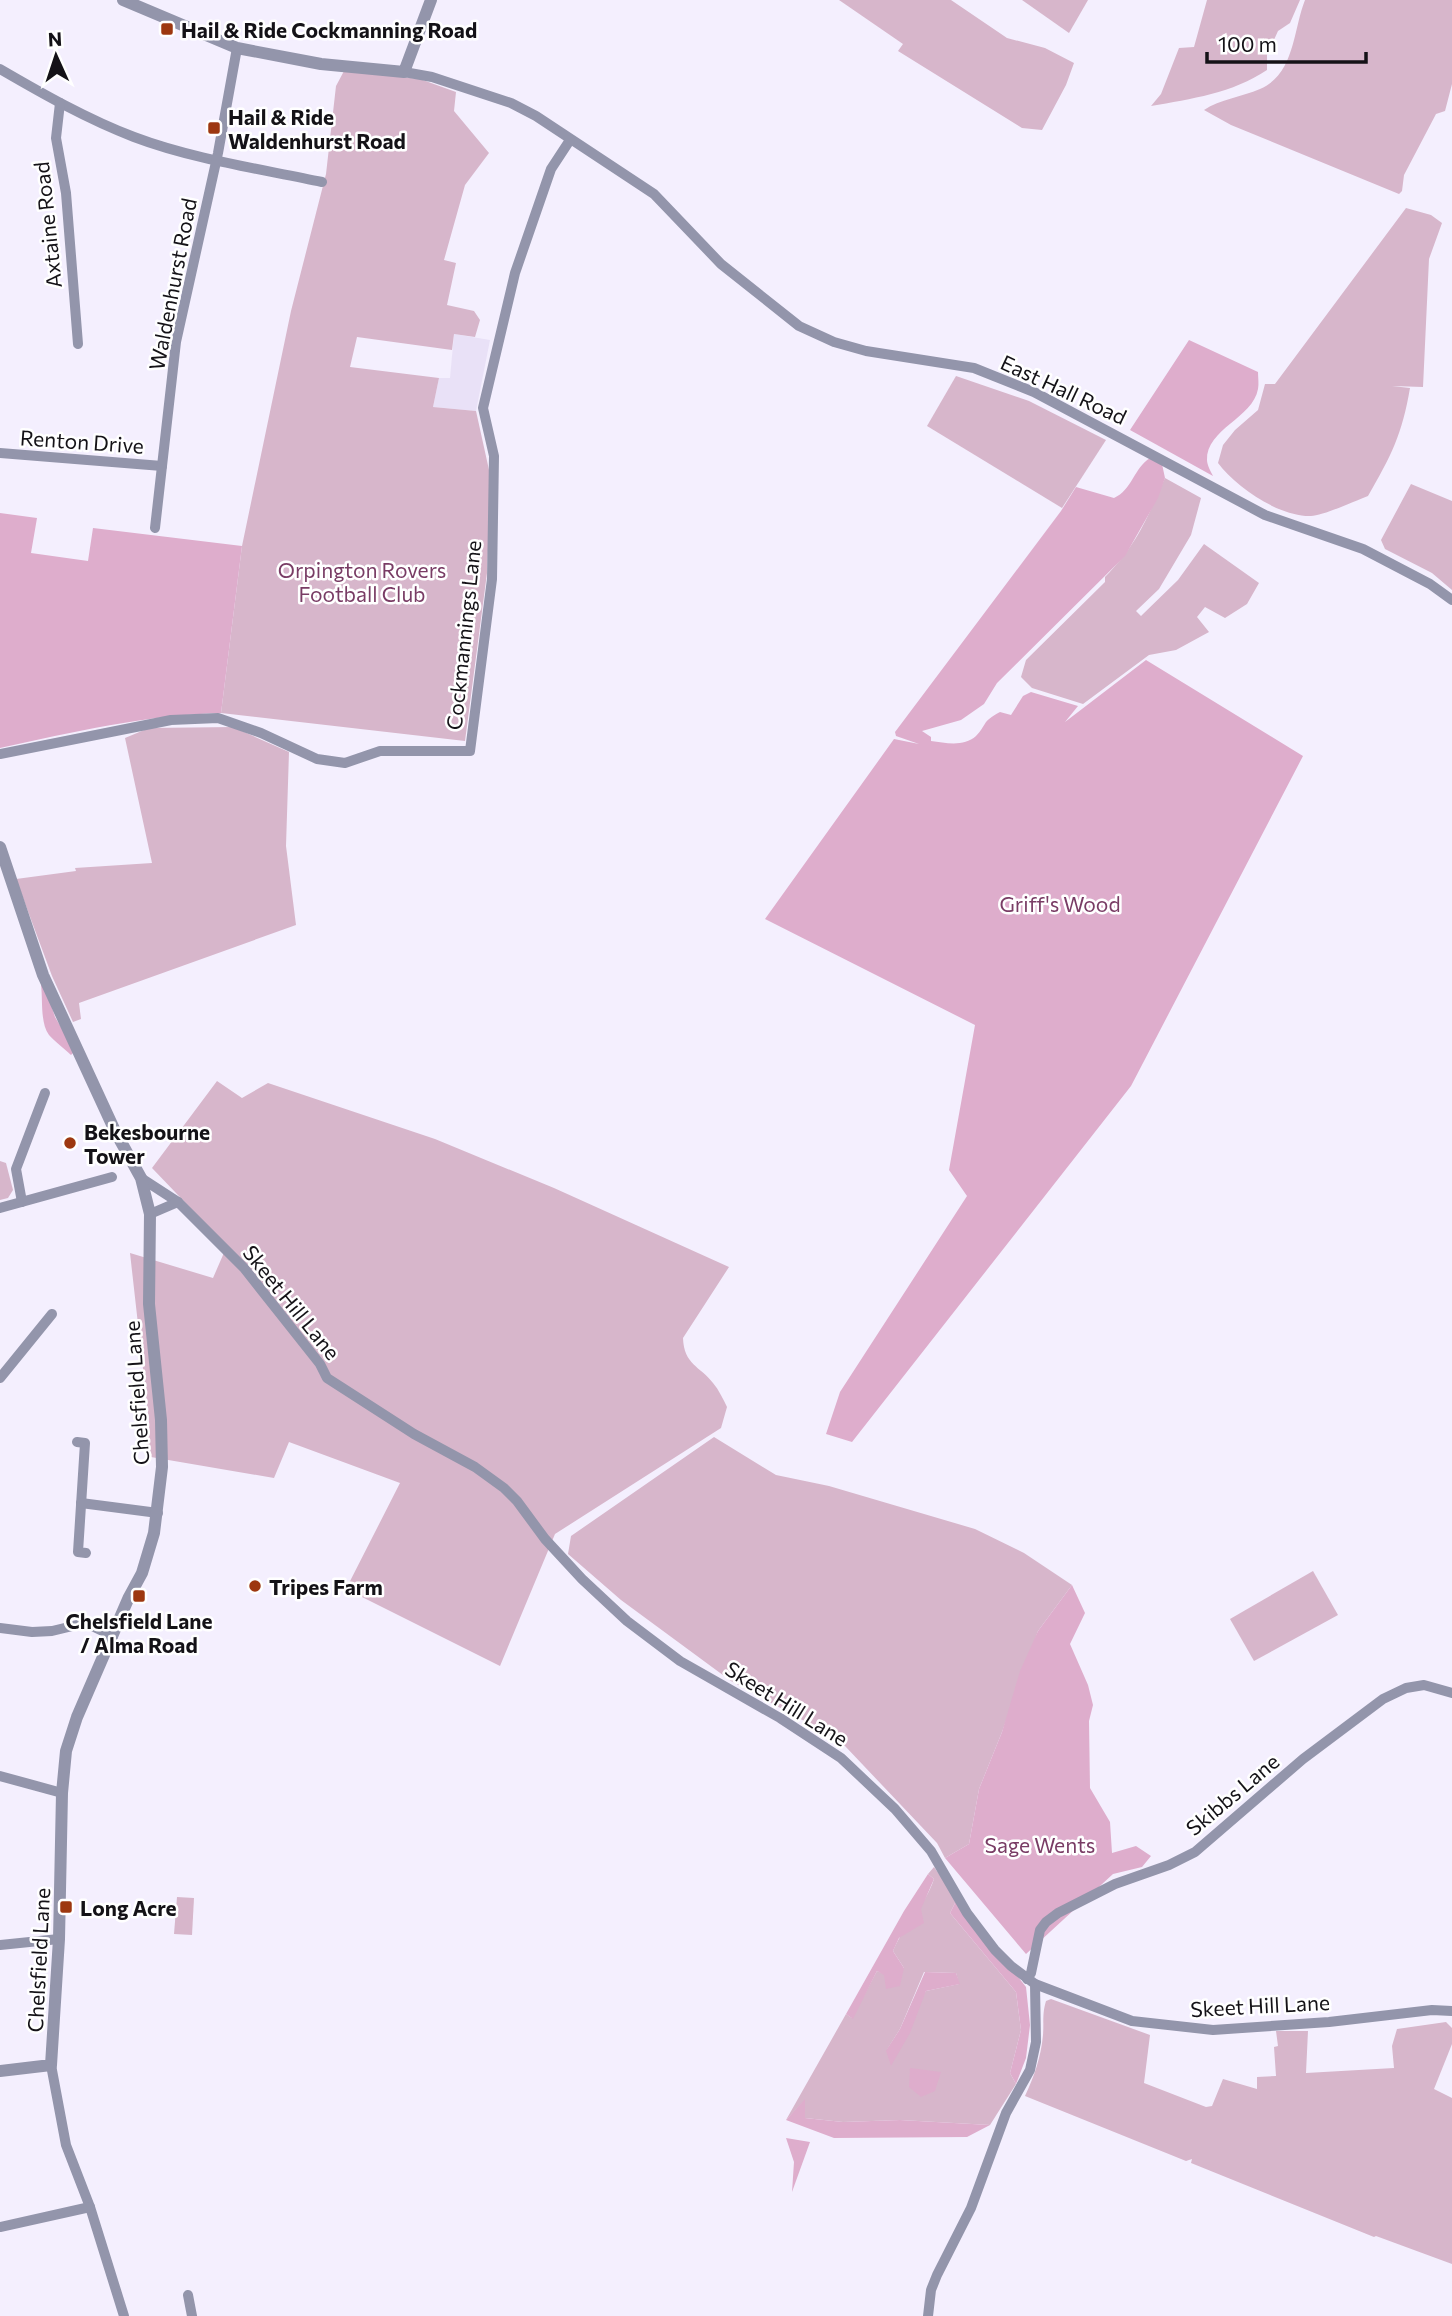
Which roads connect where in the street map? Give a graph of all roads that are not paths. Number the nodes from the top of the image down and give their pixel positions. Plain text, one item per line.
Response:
1 (123, 0) edge
2 (430, 0) edge
3 (237, 48) junction
4 (0, 69) edge
5 (404, 72) junction
6 (60, 103) junction
7 (570, 140) junction
8 (217, 160) junction
9 (322, 182) dead end
10 (78, 344) dead end
11 (0, 453) edge
12 (162, 466) junction
13 (155, 528) dead end
14 (1452, 600) edge
15 (0, 754) edge
16 (0, 847) edge
17 (45, 1093) dead end
18 (113, 1177) dead end
19 (141, 1178) junction
20 (22, 1202) junction
21 (178, 1202) junction
22 (0, 1208) edge
23 (150, 1214) junction
24 (52, 1314) dead end
25 (0, 1378) edge
26 (77, 1442) dead end
27 (81, 1503) junction
28 (158, 1513) junction
29 (86, 1553) dead end
30 (0, 1628) edge
31 (113, 1636) junction
32 (1452, 1693) edge
33 (0, 1776) edge
34 (62, 1793) junction
35 (60, 1939) junction
36 (0, 1945) edge
37 (1031, 1981) junction
38 (1452, 2011) edge
39 (51, 2065) junction
40 (0, 2071) edge
41 (90, 2207) junction
42 (0, 2227) edge
43 (188, 2295) dead end
44 (124, 2316) edge
45 (192, 2316) edge
46 (928, 2316) edge

1 - 3 street
2 - 5 street
3 - 5 street
3 - 8 street, Waldenhurst Road
4 - 6 street
5 - 7 street, East Hall Road
6 - 8 street
6 - 10 street, Axtaine Road
7 - 14 street, East Hall Road
7 - 15 street, Cockmannings Lane
8 - 9 street
8 - 12 street, Waldenhurst Road
11 - 12 street, Renton Drive
12 - 13 street, Waldenhurst Road
16 - 19 street, Chelsfield Lane
17 - 20 street
18 - 20 street
19 - 21 street, Skeet Hill Lane
19 - 23 street, Chelsfield Lane
20 - 22 street
21 - 23 street
21 - 37 street, Skeet Hill Lane
23 - 28 street, Chelsfield Lane
24 - 25 street
26 - 27 street
27 - 28 street
27 - 29 street
28 - 31 street, Chelsfield Lane
30 - 31 street
31 - 34 street, Chelsfield Lane
32 - 37 street, Skibbs Lane
33 - 34 street
34 - 35 street, Chelsfield Lane
35 - 36 street
35 - 39 street, Chelsfield Lane
37 - 38 street, Skeet Hill Lane
37 - 46 street, Skibbs Lane
39 - 40 street
39 - 41 street, Chelsfield Lane
41 - 42 street
41 - 44 street, Chelsfield Lane
43 - 45 street

